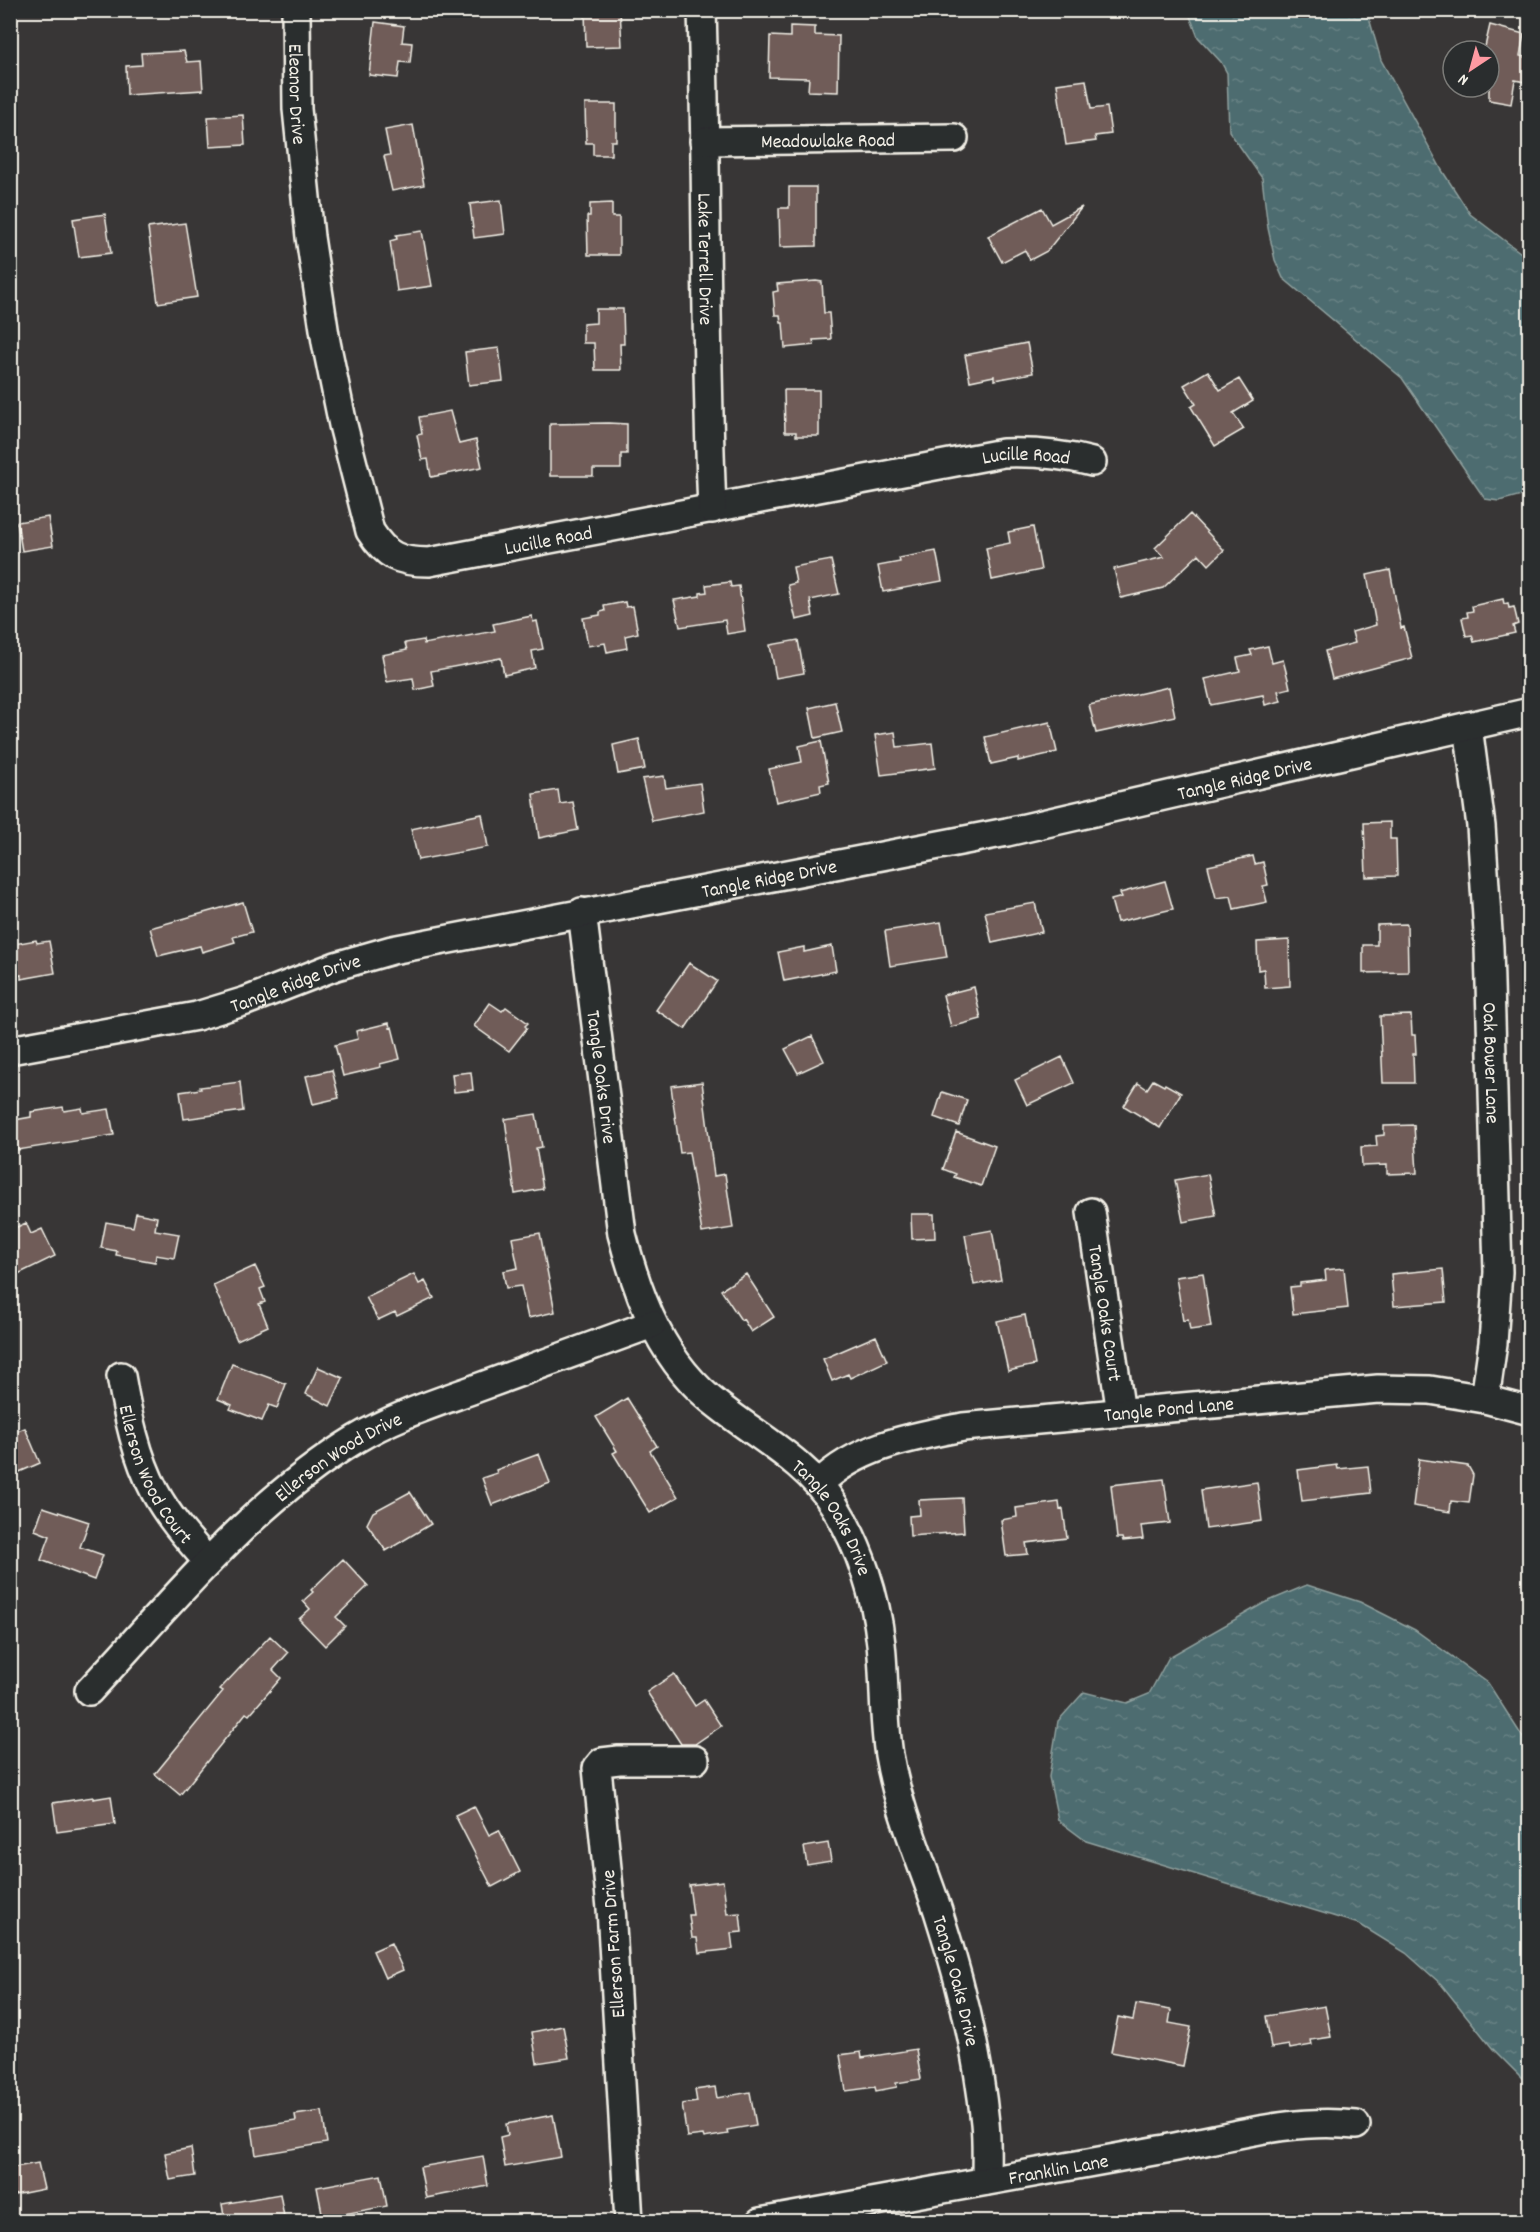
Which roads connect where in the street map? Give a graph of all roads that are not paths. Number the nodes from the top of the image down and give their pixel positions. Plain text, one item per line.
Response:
1 (296, 10) edge
2 (702, 10) edge
3 (954, 138) dead end
4 (704, 141) junction
5 (304, 178) joint
6 (1092, 462) dead end
7 (712, 509) junction
8 (1530, 712) edge
9 (1468, 726) junction
10 (582, 912) junction
11 (10, 1050) edge
12 (1091, 1212) dead end
13 (652, 1324) junction
14 (121, 1376) dead end
15 (1485, 1398) junction
16 (1530, 1411) edge
17 (1121, 1413) junction
18 (819, 1484) junction
19 (208, 1562) junction
20 (89, 1691) dead end
21 (695, 1760) dead end
22 (1356, 2125) dead end
23 (986, 2181) junction
24 (630, 2222) edge
25 (760, 2222) edge

1 - 5 street, Eleanor Drive
2 - 4 street, Lake Terrell Drive
3 - 4 street, Meadowlake Road
4 - 7 street, Lake Terrell Drive
5 - 7 street, Lucille Road
6 - 7 street, Lucille Road
8 - 9 street, Tangle Ridge Drive
9 - 10 street, Tangle Ridge Drive
9 - 15 street, Oak Bower Lane
10 - 11 street, Tangle Ridge Drive
10 - 13 street, Tangle Oaks Drive
12 - 17 street, Tangle Oaks Court
13 - 18 street, Tangle Oaks Drive
13 - 19 street, Ellerson Wood Drive
14 - 19 street, Ellerson Wood Court
15 - 16 street, Tangle Pond Lane
15 - 17 street, Tangle Pond Lane
17 - 18 street, Tangle Pond Lane
18 - 23 street, Tangle Oaks Drive
19 - 20 street, Ellerson Wood Drive
21 - 24 street, Ellerson Farm Drive
22 - 23 street, Franklin Lane
23 - 25 street, Franklin Lane

